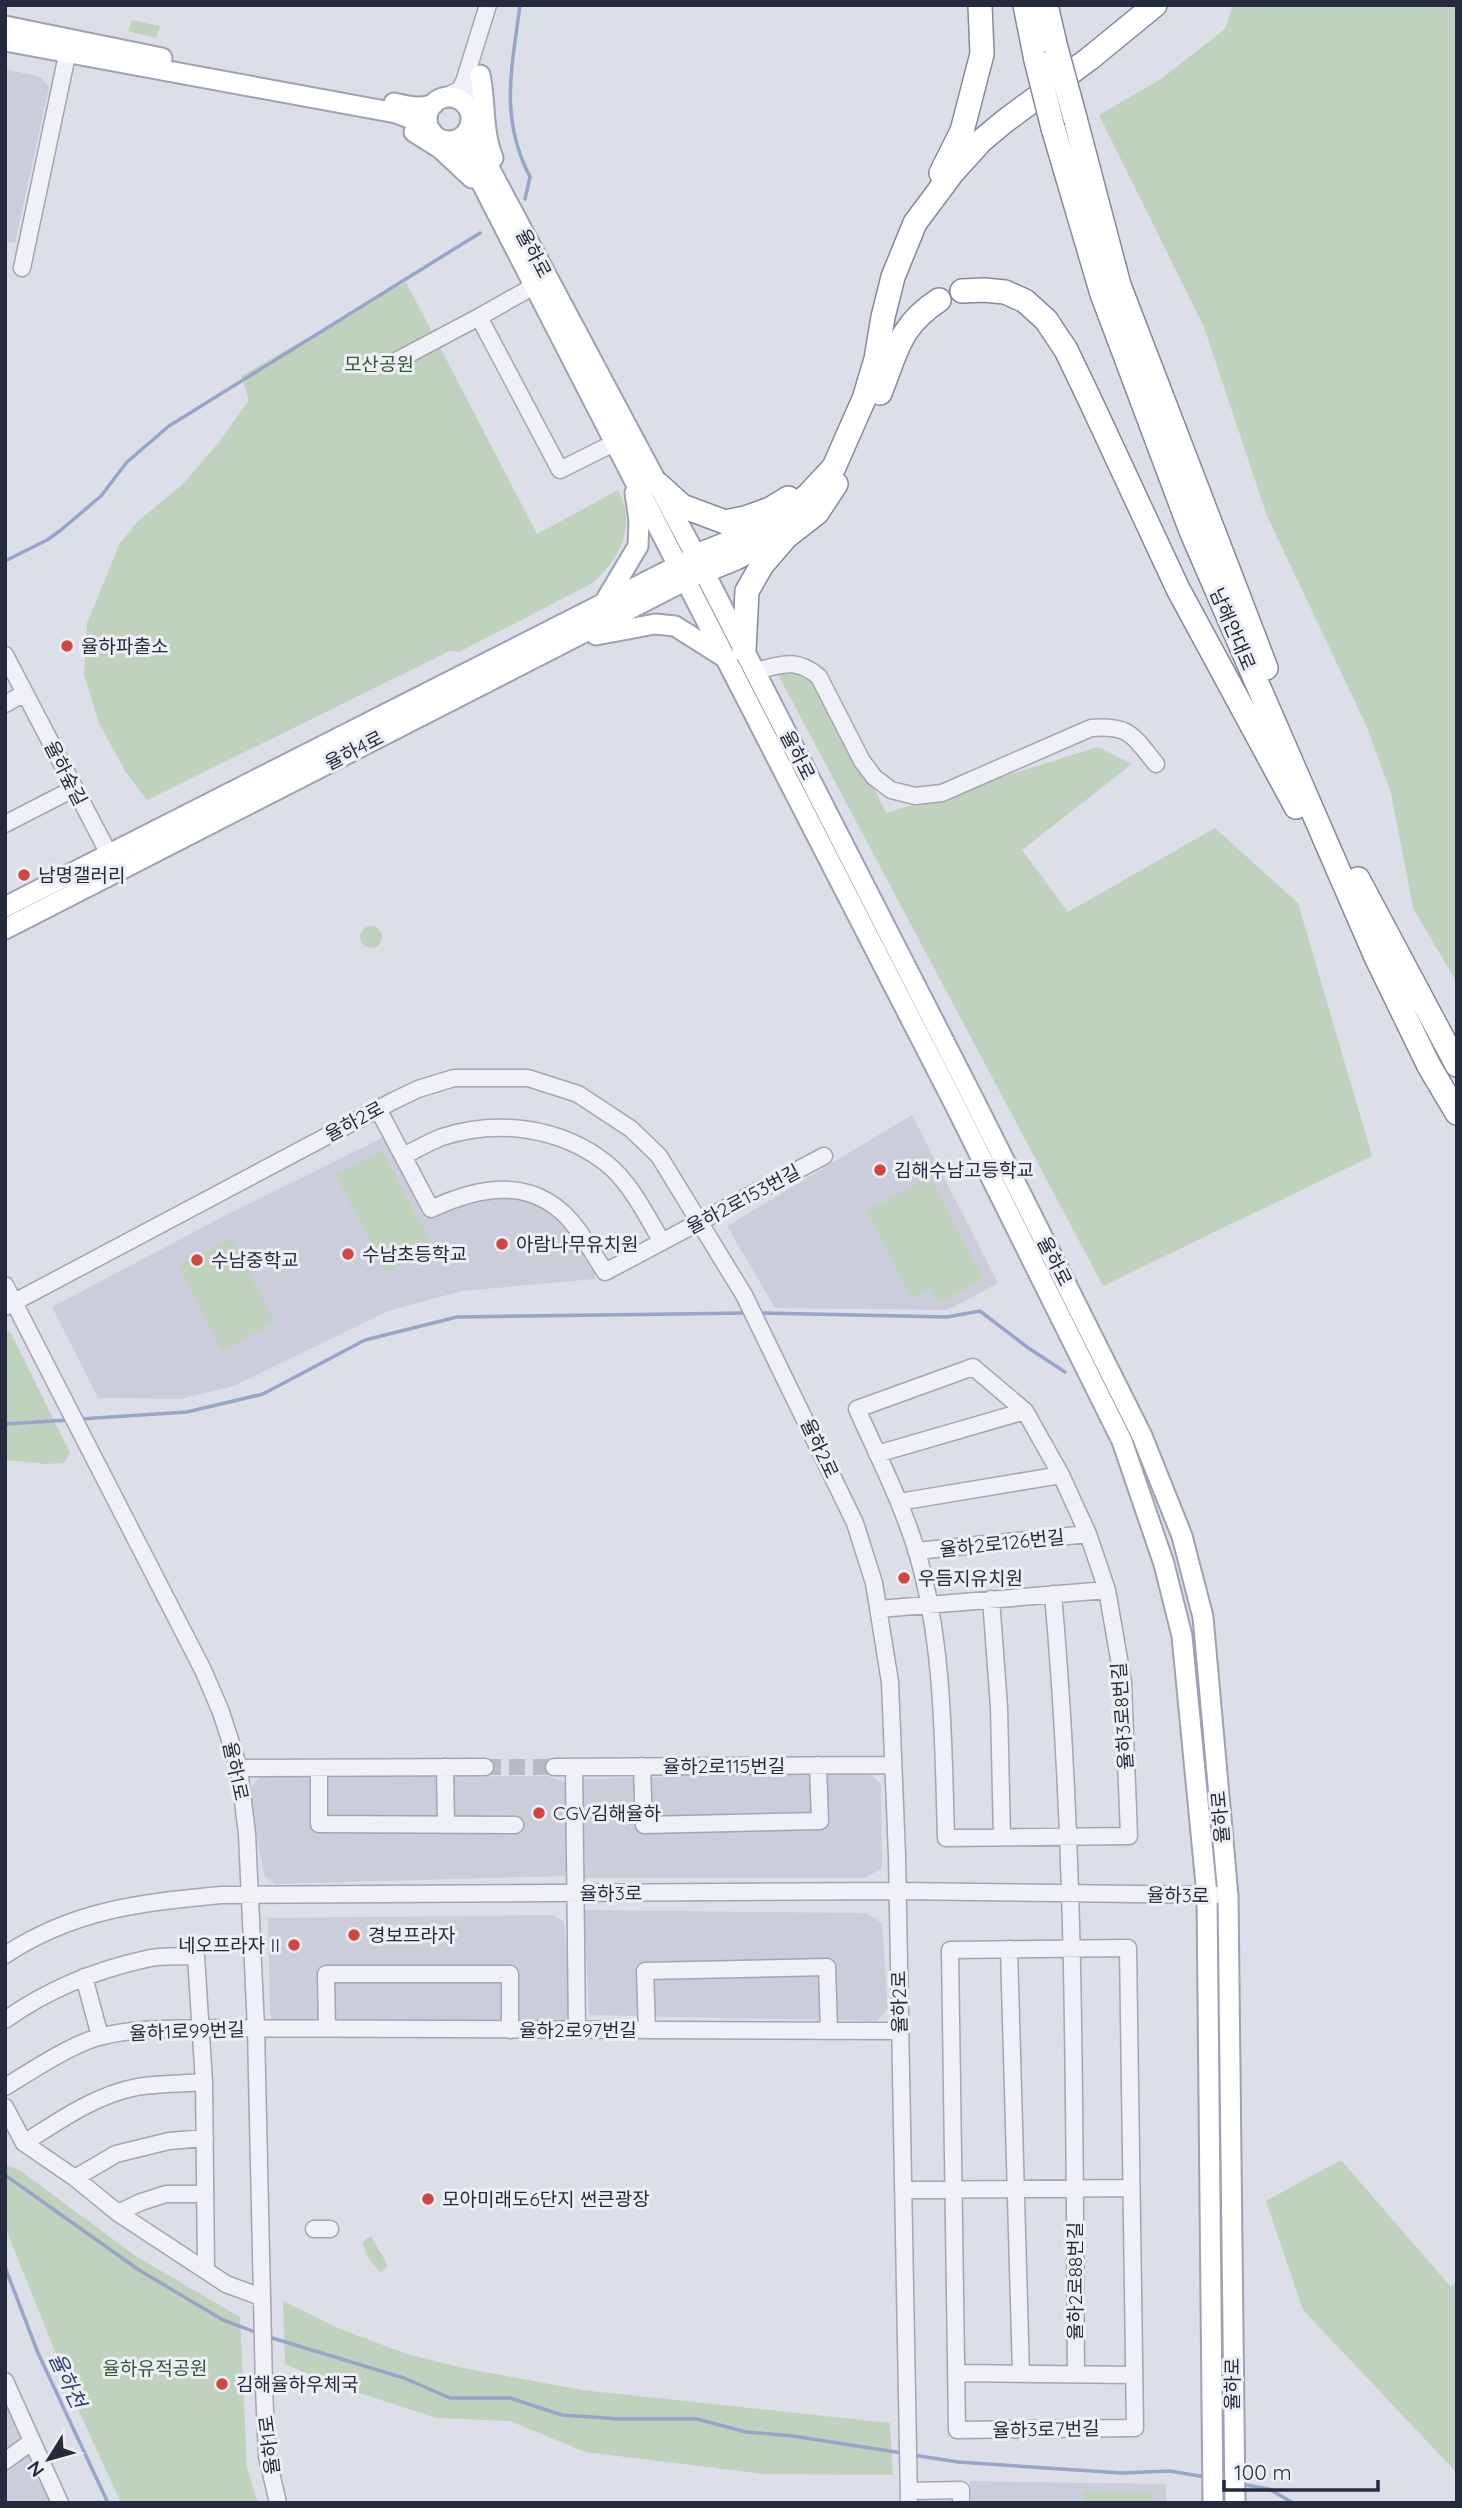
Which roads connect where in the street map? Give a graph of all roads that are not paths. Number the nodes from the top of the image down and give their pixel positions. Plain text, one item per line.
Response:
1 (980, 5) edge
2 (1155, 5) edge
3 (1174, 5) edge
4 (1041, 6) edge
5 (487, 11) edge
6 (5, 26) edge
7 (5, 41) edge
8 (69, 47) junction
9 (480, 75) junction
10 (314, 98) junction
11 (439, 101) junction
12 (468, 108) junction
13 (432, 132) junction
14 (464, 134) junction
15 (493, 206) junction
16 (915, 223) junction
17 (525, 236) junction
18 (22, 268) dead end
19 (534, 286) junction
20 (962, 292) dead end
21 (939, 300) dead end
22 (479, 317) junction
23 (396, 360) dead end
24 (882, 388) junction
25 (614, 443) junction
26 (835, 475) junction
27 (634, 482) junction
28 (658, 485) junction
29 (690, 569) junction
30 (604, 603) junction
31 (565, 642) junction
32 (5, 654) edge
33 (734, 654) junction
34 (755, 671) junction
35 (25, 694) junction
36 (5, 704) edge
37 (1156, 764) dead end
38 (75, 788) junction
39 (5, 824) edge
40 (111, 864) junction
41 (5, 907) edge
42 (5, 929) edge
43 (1376, 957) junction
44 (1457, 1065) edge
45 (378, 1109) junction
46 (1457, 1113) edge
47 (403, 1156) junction
48 (824, 1156) dead end
49 (699, 1222) junction
50 (662, 1242) junction
51 (5, 1285) edge
52 (10, 1305) edge
53 (1025, 1411) junction
54 (877, 1454) junction
55 (1061, 1475) junction
56 (898, 1502) junction
57 (1088, 1534) junction
58 (916, 1551) junction
59 (1107, 1590) junction
60 (1053, 1594) junction
61 (991, 1599) junction
62 (929, 1604) junction
63 (879, 1609) junction
64 (818, 1765) junction
65 (893, 1765) junction
66 (642, 1766) junction
67 (445, 1767) junction
68 (485, 1767) tunnel mouth
69 (554, 1767) tunnel mouth
70 (574, 1767) junction
71 (239, 1768) junction
72 (319, 1768) junction
73 (446, 1825) junction
74 (515, 1825) dead end
75 (1002, 1837) junction
76 (1068, 1837) junction
77 (897, 1892) junction
78 (576, 1893) junction
79 (1069, 1894) junction
80 (250, 1895) junction
81 (1207, 1895) junction
82 (1227, 1896) junction
83 (1070, 1948) junction
84 (1009, 1949) junction
85 (5, 1955) edge
86 (84, 1977) junction
87 (5, 2020) edge
88 (202, 2028) junction
89 (256, 2029) junction
90 (327, 2029) junction
91 (510, 2030) junction
92 (577, 2030) junction
93 (647, 2030) junction
94 (829, 2031) junction
95 (900, 2031) junction
96 (100, 2036) junction
97 (204, 2082) junction
98 (5, 2087) edge
99 (5, 2107) edge
100 (205, 2138) junction
101 (24, 2143) junction
102 (75, 2178) junction
103 (1131, 2188) junction
104 (1017, 2189) junction
105 (1075, 2189) junction
106 (903, 2190) junction
107 (954, 2190) junction
108 (205, 2194) junction
109 (118, 2213) junction
110 (206, 2271) junction
111 (261, 2303) junction
112 (957, 2374) junction
113 (1021, 2374) junction
114 (1076, 2374) junction
115 (1134, 2375) junction
116 (6, 2387) edge
117 (31, 2442) junction
118 (5, 2461) edge
119 (909, 2497) edge
120 (56, 2501) edge
121 (278, 2503) edge
122 (961, 2503) edge
123 (1213, 2503) edge
124 (1234, 2503) edge

1 - 16 highway
2 - 16 highway
3 - 24 highway
4 - 43 highway, 남해안대로, bridge
4 - 44 highway, 남해안대로, bridge
5 - 9 street
5 - 11 street
6 - 8 main road
7 - 8 main road
8 - 10 main road
8 - 11 main road
8 - 18 street
9 - 12 street
9 - 17 main road
10 - 13 main road
10 - 15 main road
11 - 12 main road
11 - 13 main road
12 - 14 main road
13 - 14 main road
14 - 15 main road, 율하로
14 - 17 main road, 율하로
15 - 19 main road, 율하로
16 - 26 highway
17 - 28 main road, 율하로
19 - 22 street, 율하로
19 - 25 main road, 율하로
20 - 43 highway
21 - 24 highway
22 - 23 street, 율하로
22 - 25 street
24 - 26 highway
25 - 27 main road, 율하로
26 - 28 highway
26 - 29 highway
26 - 33 highway
27 - 29 main road, 율하로
27 - 30 main road
28 - 29 main road, 율하로
29 - 30 main road, 율하4로
29 - 31 main road, 율하4로
29 - 33 main road, 율하로
30 - 40 main road, 율하4로
31 - 33 main road
31 - 40 main road, 율하4로
32 - 35 street, 율하숲길
33 - 34 main road, 율하로
33 - 81 main road, 율하로
34 - 37 street
34 - 82 main road, 율하로
35 - 36 street
35 - 38 street, 율하숲길
38 - 39 street
38 - 40 street, 율하숲길
40 - 41 main road, 율하4로
40 - 42 main road, 율하4로
43 - 46 highway, 남해안대로
45 - 47 street, 율하2로153번길
45 - 49 street, 율하2로
45 - 52 street, 율하2로
47 - 50 street
47 - 50 street, 율하2로153번길
48 - 49 street, 율하2로153번길
49 - 50 street, 율하2로153번길
49 - 63 street, 율하2로
51 - 52 street, 율하1로
52 - 71 street, 율하1로
53 - 54 street
53 - 54 street, 율하2로126번길
53 - 55 street, 율하2로126번길
54 - 56 street, 율하2로126번길
55 - 56 street
55 - 57 street, 율하2로126번길
56 - 58 street, 율하2로126번길
57 - 58 street, 율하2로126번길
57 - 59 street, 율하2로126번길
58 - 62 street, 율하2로126번길
59 - 60 street
59 - 76 street, 율하3로8번길
60 - 61 street
60 - 76 street
61 - 62 street
61 - 75 street
62 - 63 street
62 - 75 street, 율하3로8번길
63 - 65 street, 율하2로
64 - 65 street, 율하2로115번길
64 - 66 street, 율하2로115번길
64 - 66 street
65 - 77 street, 율하2로
66 - 70 street, 율하2로115번길
67 - 68 street
67 - 72 street
67 - 73 street
69 - 70 street, 율하2로115번길
70 - 78 street
71 - 72 street
71 - 80 street, 율하1로
72 - 73 street
73 - 74 street
75 - 76 street, 율하3로8번길
76 - 79 street
77 - 78 street, 율하3로
77 - 79 street, 율하3로
77 - 95 street, 율하2로
78 - 80 street, 율하3로
78 - 92 street
79 - 81 street, 율하3로
79 - 83 street
80 - 85 street, 율하3로
80 - 89 street, 율하1로
81 - 82 street, 율하3로
81 - 123 main road, 율하로
82 - 124 main road, 율하로
83 - 84 street, 율하3로7번길
83 - 103 street, 율하3로7번길
83 - 105 street
84 - 104 street
84 - 107 street, 율하3로7번길
86 - 87 street
86 - 88 street
86 - 96 street
88 - 89 street, 율하1로99번길
88 - 96 street, 율하1로99번길
88 - 97 street
89 - 90 street, 율하2로97번길
89 - 111 street, 율하1로
90 - 91 street, 율하2로97번길
90 - 91 street
91 - 92 street, 율하2로97번길
92 - 93 street, 율하2로97번길
93 - 94 street, 율하2로97번길
93 - 94 street
94 - 95 street, 율하2로97번길
95 - 106 street, 율하2로
96 - 98 street, 율하1로99번길
97 - 100 street
97 - 101 street
99 - 101 street
100 - 102 street
100 - 108 street
101 - 102 street
102 - 109 street
103 - 105 street
103 - 115 street, 율하3로7번길
104 - 105 street
104 - 107 street
104 - 113 street
105 - 114 street, 율하2로88번길
106 - 107 street
106 - 119 street, 율하2로
107 - 112 street, 율하3로7번길
108 - 109 street
108 - 110 street
109 - 110 street
110 - 111 street
111 - 121 street, 율하1로
112 - 113 street
112 - 115 street, 율하3로7번길
113 - 114 street
114 - 115 street
116 - 117 street
117 - 118 street
117 - 120 street
119 - 122 street

